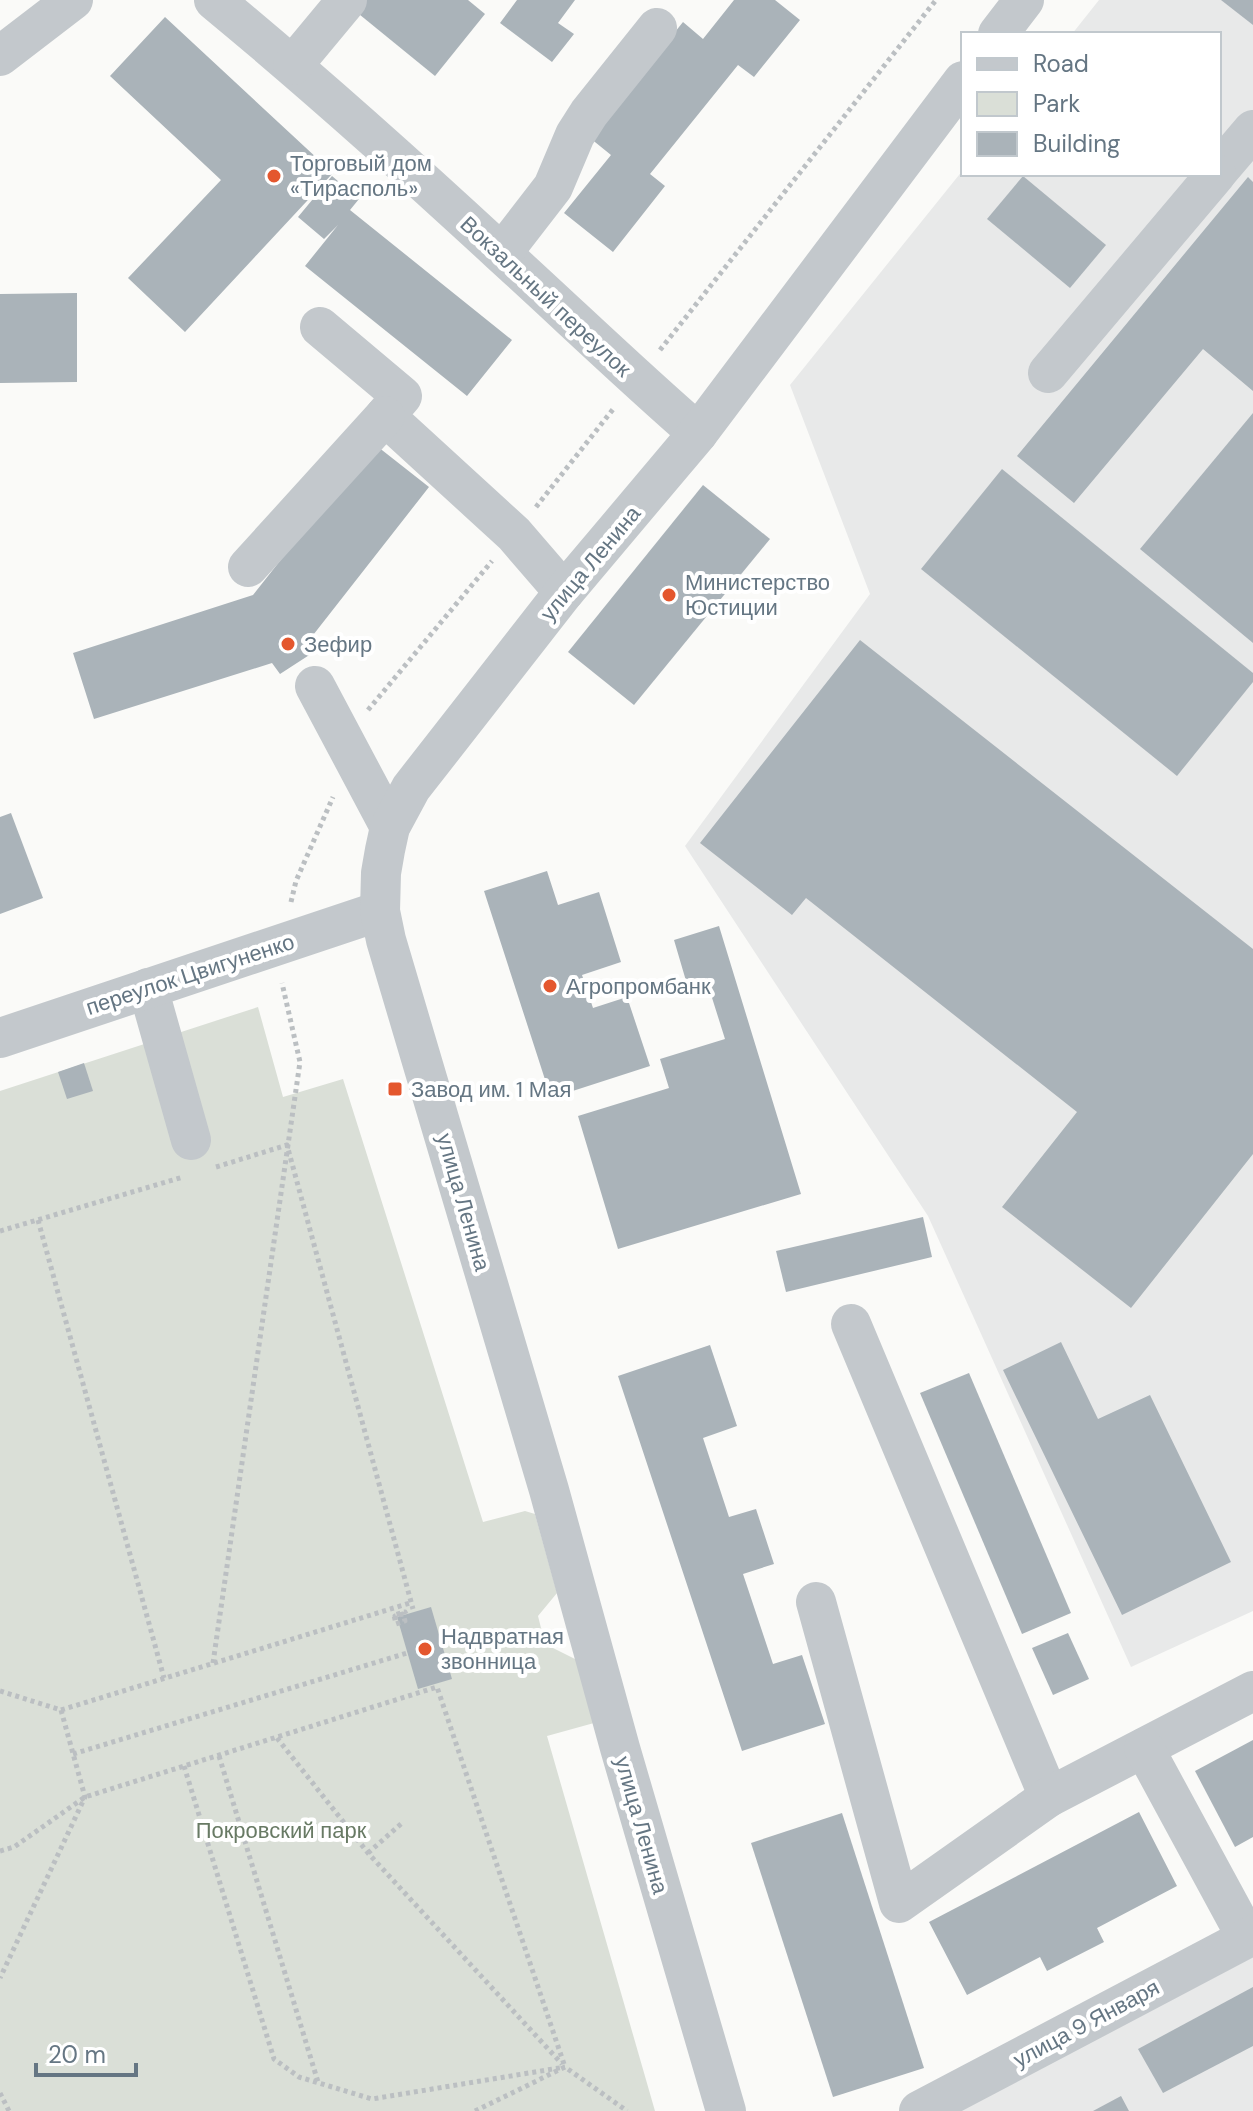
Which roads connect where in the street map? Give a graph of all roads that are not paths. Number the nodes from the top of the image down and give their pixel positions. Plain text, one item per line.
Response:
1 (73, 0) edge
2 (214, 0) edge
3 (347, 0) edge
4 (1024, 0) edge
5 (657, 28) dead end
6 (1000, 32) edge
7 (0, 56) edge
8 (293, 65) junction
9 (961, 84) edge
10 (1253, 130) edge
11 (1221, 167) edge
12 (1214, 176) edge
13 (502, 253) junction
14 (320, 327) dead end
15 (1048, 373) dead end
16 (385, 416) junction
17 (698, 433) junction
18 (248, 567) dead end
19 (564, 592) junction
20 (315, 686) dead end
21 (390, 827) junction
22 (380, 911) junction
23 (148, 988) junction
24 (0, 1038) edge
25 (197, 1161) road end
26 (851, 1324) dead end
27 (816, 1602) dead end
28 (1253, 1691) edge
29 (1144, 1748) junction
30 (1049, 1797) junction
31 (1250, 1936) edge
32 (726, 2111) edge
33 (919, 2111) edge

1 - 7 street
2 - 8 street, Вокзальный переулок
3 - 8 street
4 - 6 street
5 - 13 street
8 - 13 street, Вокзальный переулок
9 - 17 street, улица Ленина
10 - 11 street
12 - 15 street
13 - 17 street, Вокзальный переулок
14 - 16 street
16 - 18 street
16 - 19 street
17 - 19 street, улица Ленина
19 - 21 street, улица Ленина
20 - 21 street
21 - 22 street, улица Ленина
22 - 23 street, переулок Цвигуненко
22 - 32 street, улица Ленина
23 - 24 street, переулок Цвигуненко
23 - 25 street
26 - 30 street
27 - 30 street
28 - 29 street
29 - 30 street
29 - 31 street
31 - 33 street, улица 9 Января

